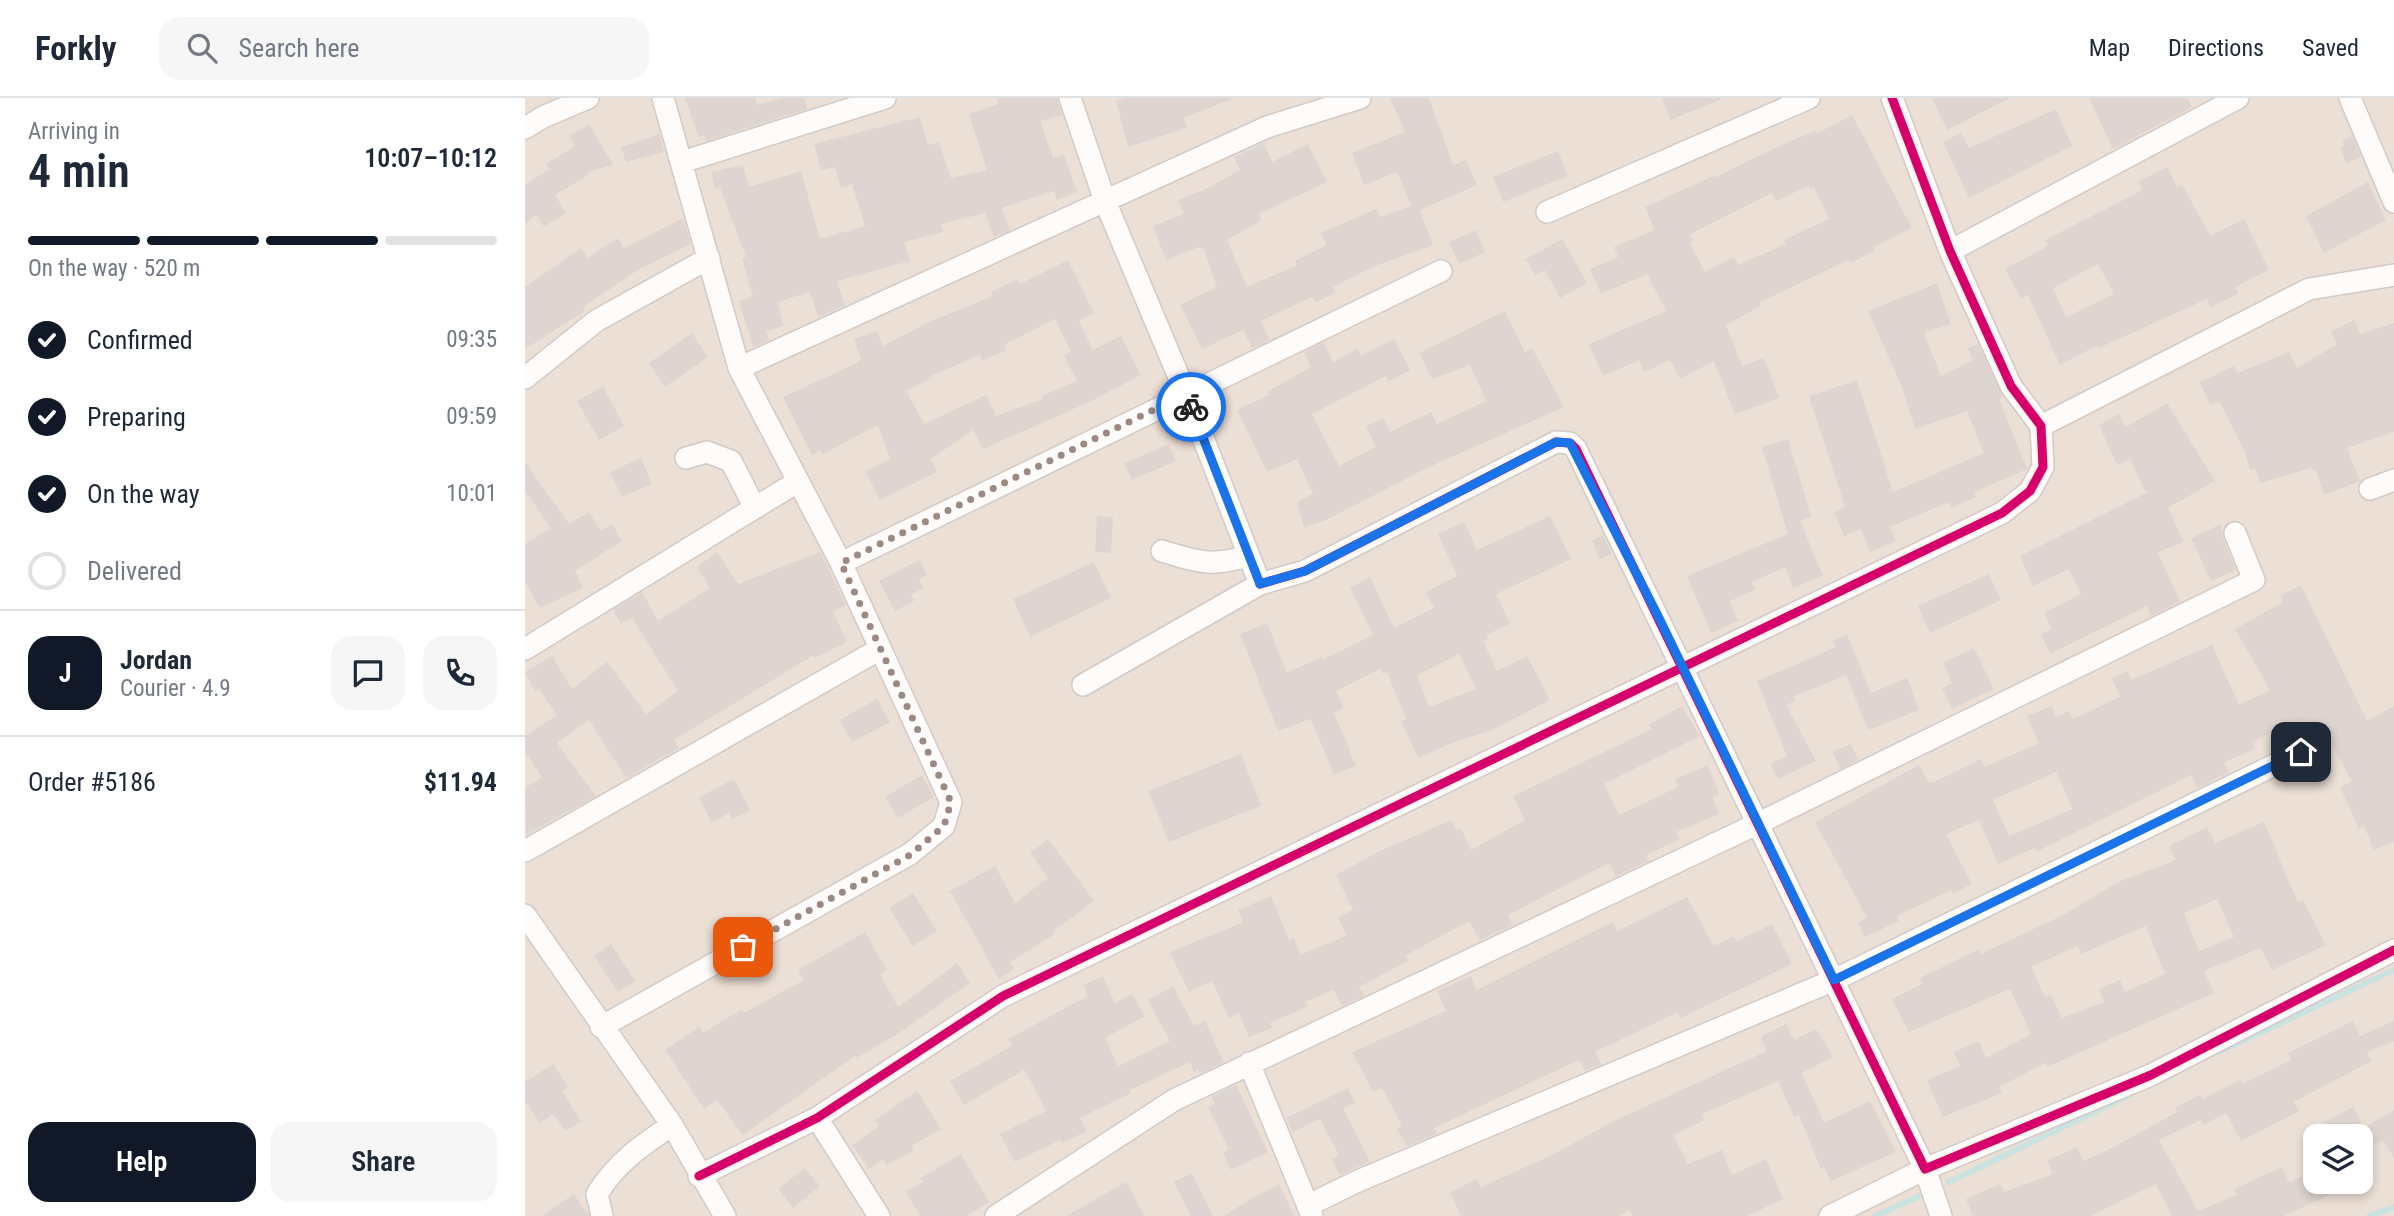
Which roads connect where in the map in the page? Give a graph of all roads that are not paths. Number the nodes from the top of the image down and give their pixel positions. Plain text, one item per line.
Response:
1 (589, 98) edge
2 (663, 98) edge
3 (885, 98) edge
4 (1070, 98) edge
5 (1360, 98) edge
6 (1809, 98) edge
7 (1892, 98) edge
8 (2238, 98) edge
9 (2350, 98) edge
10 (525, 128) edge
11 (682, 162) junction
12 (1105, 201) junction
13 (2394, 202) edge
14 (1547, 212) dead end
15 (1949, 250) junction
16 (709, 258) junction
17 (1441, 271) dead end
18 (2394, 275) edge
19 (739, 368) junction
20 (525, 379) edge
21 (1186, 394) junction
22 (2041, 426) junction
23 (686, 458) dead end
24 (2394, 480) edge
25 (797, 482) junction
26 (2370, 489) dead end
27 (755, 508) junction
28 (2235, 533) dead end
29 (1162, 551) dead end
30 (1248, 556) junction
31 (841, 563) junction
32 (1260, 584) junction
33 (525, 649) edge
34 (880, 649) junction
35 (1683, 666) junction
36 (1083, 685) dead end
37 (2301, 752) dead end
38 (1759, 823) junction
39 (525, 851) edge
40 (525, 915) edge
41 (2394, 950) edge
42 (1834, 980) junction
43 (601, 1027) junction
44 (1249, 1063) junction
45 (817, 1118) junction
46 (672, 1125) junction
47 (1924, 1169) junction
48 (699, 1176) junction
49 (1311, 1210) edge
50 (602, 1216) edge
51 (725, 1216) edge
52 (879, 1216) edge
53 (996, 1216) edge
54 (1830, 1216) edge
55 (1941, 1216) edge

1 - 10 street
2 - 11 street
3 - 11 street
4 - 12 street
5 - 12 street
6 - 14 street
7 - 15 street
8 - 15 street
9 - 13 street
11 - 16 street
12 - 19 street
12 - 21 street
15 - 22 street
16 - 19 street
16 - 20 street
17 - 21 street
18 - 22 street
19 - 25 street
21 - 30 street
21 - 31 street
22 - 35 street
23 - 27 street
24 - 26 street
25 - 27 street
25 - 31 street
27 - 33 street
28 - 38 street
29 - 30 street
30 - 32 street
31 - 34 street
32 - 35 street
32 - 36 street
34 - 39 street
34 - 43 street
35 - 38 street
35 - 45 street
37 - 42 street
38 - 42 street
38 - 44 street
40 - 43 street
41 - 47 street
42 - 47 street
42 - 49 street
43 - 46 street
44 - 49 street
44 - 53 street
45 - 48 street
45 - 52 street
46 - 48 street
46 - 50 street
47 - 54 street
47 - 55 street
48 - 51 street

